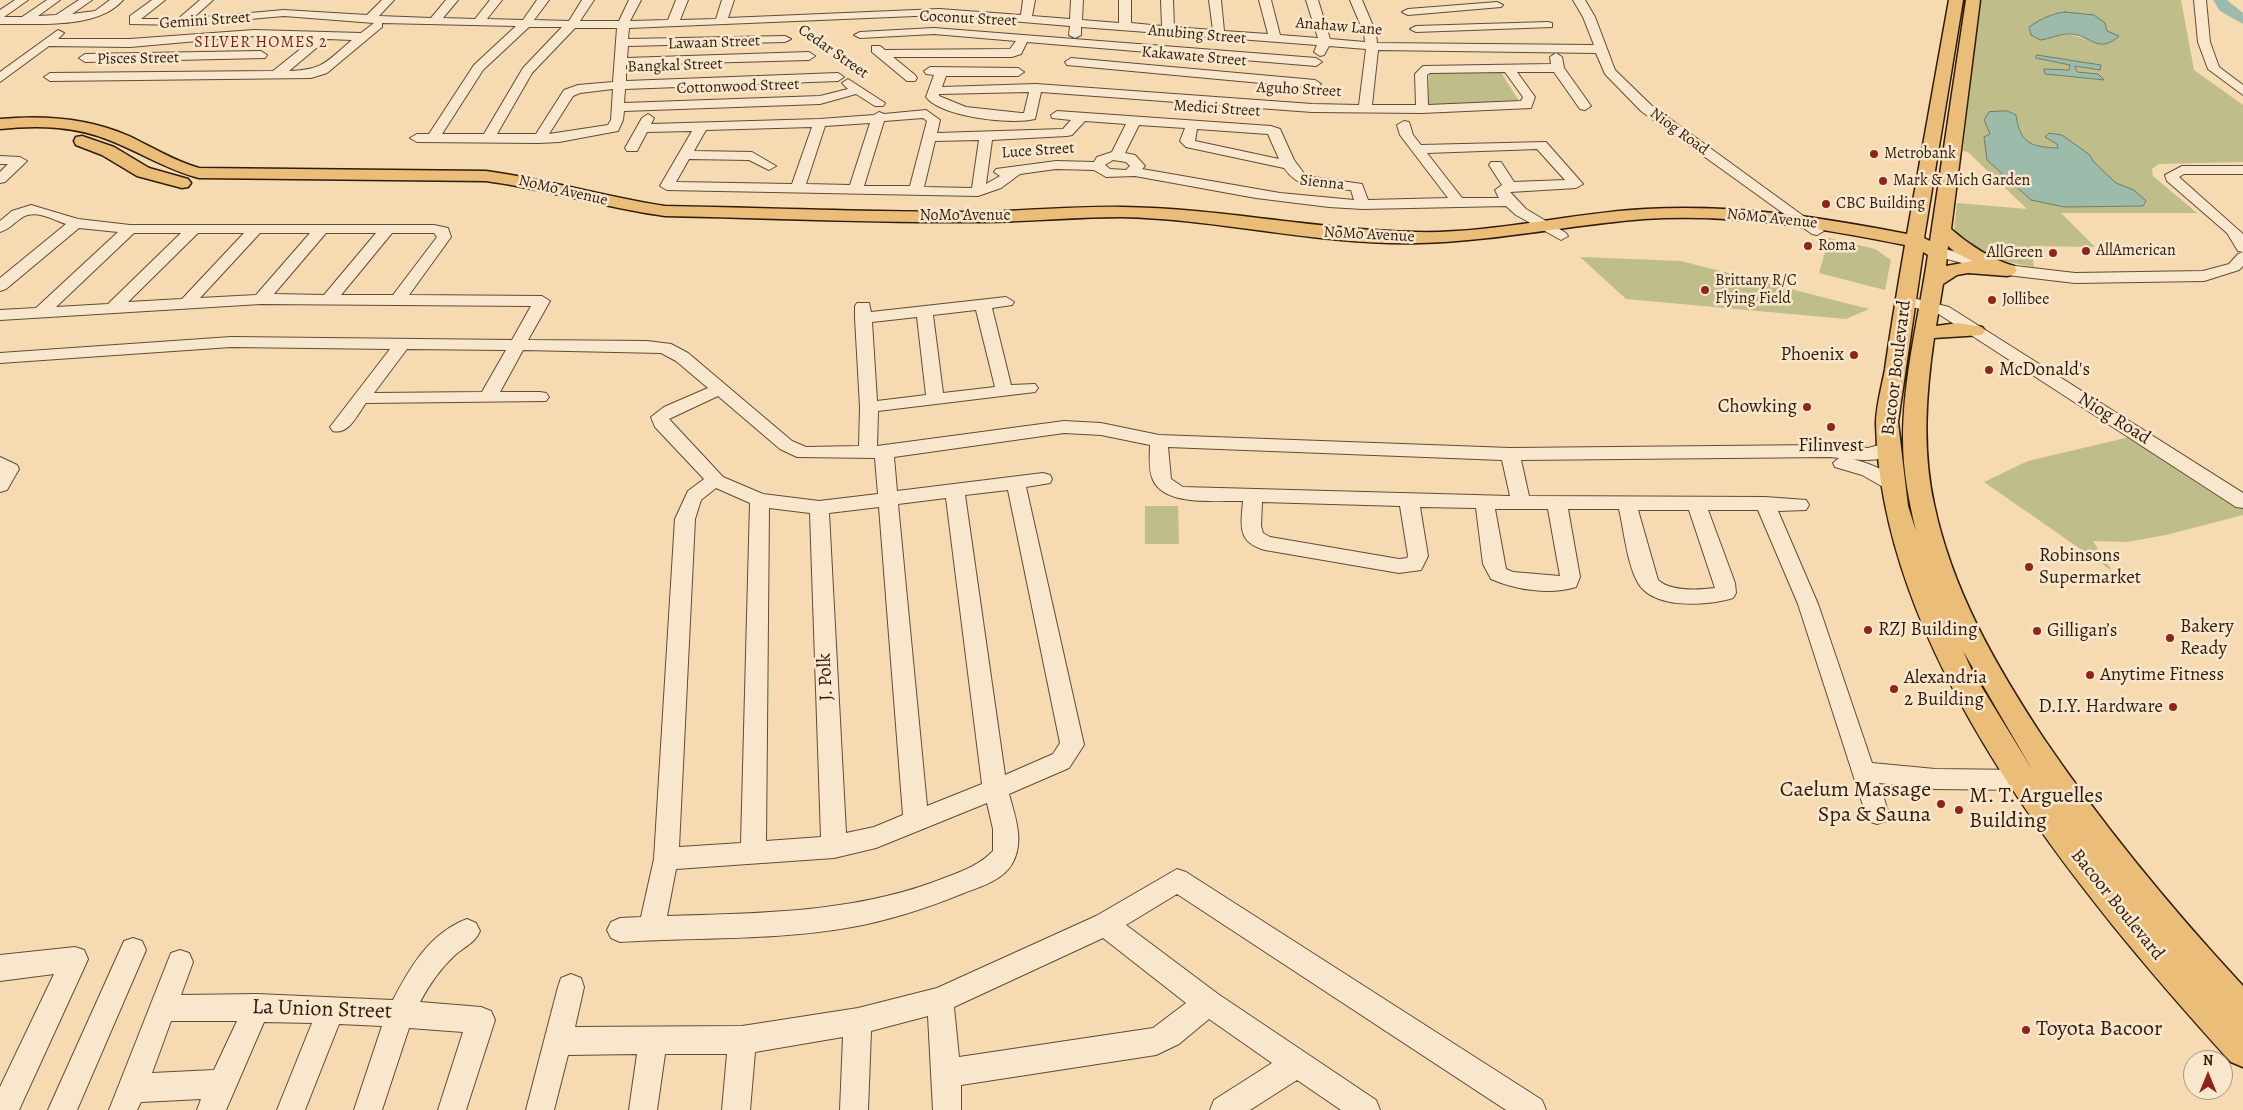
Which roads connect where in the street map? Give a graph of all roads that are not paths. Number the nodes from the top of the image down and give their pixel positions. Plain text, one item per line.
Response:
1 (22, 0) edge
2 (54, 0) edge
3 (86, 0) edge
4 (117, 0) edge
5 (159, 0) edge
6 (207, 0) edge
7 (298, 0) edge
8 (388, 0) edge
9 (452, 0) edge
10 (496, 0) edge
11 (542, 0) edge
12 (588, 0) edge
13 (635, 0) edge
14 (682, 0) edge
15 (728, 0) edge
16 (852, 0) edge
17 (901, 0) edge
18 (943, 0) edge
19 (986, 0) edge
20 (1029, 0) edge
21 (1077, 0) edge
22 (1125, 0) edge
23 (1167, 0) edge
24 (1214, 0) edge
25 (1265, 0) edge
26 (1312, 0) edge
27 (1356, 0) edge
28 (1403, 0) edge
29 (1579, 0) edge
30 (1956, 0) edge
31 (1973, 0) edge
32 (2200, 0) edge
33 (339, 5) dead end
34 (1497, 5) dead end
35 (245, 6) dead end
36 (939, 12) junction
37 (1408, 12) junction
38 (284, 13) junction
39 (896, 14) junction
40 (329, 15) junction
41 (983, 15) junction
42 (76, 18) junction
43 (232, 18) junction
44 (1026, 18) junction
45 (58, 19) junction
46 (2, 20) edge
47 (25, 20) junction
48 (778, 20) junction
49 (181, 22) junction
50 (375, 22) junction
51 (434, 22) junction
52 (721, 22) junction
53 (1076, 22) junction
54 (478, 23) junction
55 (526, 23) junction
56 (673, 23) junction
57 (572, 24) junction
58 (623, 25) junction
59 (1125, 26) junction
60 (851, 28) junction
61 (1168, 29) junction
62 (1416, 29) junction
63 (1219, 33) junction
64 (288, 34) junction
65 (325, 36) junction
66 (364, 36) junction
67 (1275, 37) junction
68 (785, 39) junction
69 (1023, 39) junction
70 (1325, 41) junction
71 (47, 42) junction
72 (1075, 42) junction
73 (102, 43) junction
74 (621, 43) junction
75 (1372, 46) junction
76 (1427, 48) junction
77 (1555, 48) junction
78 (268, 50) junction
79 (1601, 50) junction
80 (882, 54) junction
81 (85, 58) junction
82 (816, 61) junction
83 (620, 62) junction
84 (1316, 62) junction
85 (1558, 68) junction
86 (1509, 69) junction
87 (236, 74) junction
88 (277, 74) junction
89 (920, 74) junction
90 (65, 76) junction
91 (50, 77) dead end
92 (838, 77) junction
93 (0, 78) edge
94 (1070, 81) junction
95 (1315, 84) junction
96 (620, 85) junction
97 (1036, 88) junction
98 (935, 89) junction
99 (1016, 89) junction
100 (857, 90) junction
101 (994, 90) junction
102 (2243, 91) edge
103 (1585, 106) dead end
104 (618, 107) junction
105 (1365, 109) junction
106 (1422, 109) junction
107 (879, 110) junction
108 (987, 113) junction
109 (1311, 113) junction
110 (1057, 115) dead end
111 (1081, 117) junction
112 (1134, 121) junction
113 (820, 123) junction
114 (0, 124) edge
115 (766, 124) junction
116 (1192, 125) junction
117 (1404, 125) dead end
118 (701, 127) junction
119 (0, 130) edge
120 (986, 136) junction
121 (929, 137) junction
122 (417, 138) dead end
123 (434, 138) junction
124 (488, 139) junction
125 (539, 139) junction
126 (632, 148) dead end
127 (1418, 149) junction
128 (683, 155) junction
129 (752, 156) junction
130 (1117, 156) junction
131 (0, 160) edge
132 (1290, 165) junction
133 (1496, 165) dead end
134 (769, 166) dead end
135 (1098, 166) junction
136 (2243, 170) edge
137 (982, 172) junction
138 (1014, 172) junction
139 (1133, 172) junction
140 (0, 178) edge
141 (1510, 186) junction
142 (798, 188) junction
143 (856, 190) junction
144 (916, 192) junction
145 (978, 192) junction
146 (1456, 201) junction
147 (1364, 204) junction
148 (1510, 204) junction
149 (1121, 217) junction
150 (1918, 220) junction
151 (76, 223) junction
152 (1539, 226) junction
153 (1810, 226) junction
154 (0, 228) edge
155 (130, 229) junction
156 (194, 229) junction
157 (256, 229) junction
158 (322, 229) junction
159 (388, 229) junction
160 (1941, 230) junction
161 (1865, 236) junction
162 (2243, 248) edge
163 (1937, 252) junction
164 (1912, 254) junction
165 (2243, 256) edge
166 (2007, 270) junction
167 (1934, 282) junction
168 (0, 286) edge
169 (261, 299) junction
170 (328, 300) junction
171 (398, 300) junction
172 (1006, 302) dead end
173 (186, 304) junction
174 (983, 304) junction
175 (114, 308) junction
176 (924, 312) junction
177 (40, 313) junction
178 (1920, 313) junction
179 (0, 315) edge
180 (1975, 331) joint
181 (402, 344) junction
182 (518, 345) junction
183 (0, 358) edge
184 (718, 388) junction
185 (1029, 388) dead end
186 (1004, 390) junction
187 (488, 397) junction
188 (361, 398) junction
189 (540, 398) dead end
190 (935, 398) junction
191 (869, 407) junction
192 (339, 427) dead end
193 (1159, 441) junction
194 (1887, 449) junction
195 (876, 452) junction
196 (1810, 452) junction
197 (1510, 454) junction
198 (0, 463) edge
199 (1043, 479) dead end
200 (716, 481) junction
201 (1016, 484) junction
202 (0, 486) edge
203 (1892, 486) junction
204 (955, 492) junction
205 (1253, 496) junction
206 (760, 500) junction
207 (887, 500) junction
208 (1409, 500) junction
209 (1485, 502) junction
210 (1520, 502) junction
211 (2243, 502) edge
212 (1557, 503) junction
213 (1627, 503) junction
214 (1696, 503) junction
215 (1765, 504) junction
216 (1799, 505) dead end
217 (818, 508) junction
218 (1918, 540) junction
219 (1863, 772) junction
220 (2024, 780) junction
221 (995, 789) junction
222 (1877, 814) dead end
223 (916, 821) junction
224 (834, 847) junction
225 (753, 852) junction
226 (666, 860) junction
227 (1105, 924) junction
228 (652, 928) junction
229 (620, 930) dead end
230 (466, 931) dead end
231 (133, 950) dead end
232 (180, 962) dead end
233 (0, 968) edge
234 (571, 987) dead end
235 (940, 1000) junction
236 (1208, 1003) junction
237 (257, 1007) junction
238 (162, 1008) junction
239 (331, 1010) junction
240 (2243, 1011) edge
241 (402, 1013) junction
242 (858, 1021) junction
243 (558, 1040) junction
244 (652, 1040) junction
245 (742, 1040) junction
246 (2243, 1050) edge
247 (1296, 1063) junction
248 (946, 1073) junction
249 (222, 1084) junction
250 (127, 1099) edge
251 (4, 1110) edge
252 (62, 1110) edge
253 (210, 1110) edge
254 (291, 1110) edge
255 (368, 1110) edge
256 (452, 1110) edge
257 (540, 1110) edge
258 (643, 1110) edge
259 (736, 1110) edge
260 (854, 1110) edge
261 (946, 1110) edge
262 (1224, 1110) edge
263 (1366, 1110) edge
264 (1532, 1110) edge

1 - 46 street
2 - 47 street
3 - 45 street
4 - 42 street
5 - 49 street
6 - 49 street
7 - 38 street
8 - 50 street
9 - 51 street
10 - 54 street
11 - 55 street
12 - 57 street
13 - 58 street
14 - 56 street
15 - 52 street
16 - 60 street
17 - 39 street
18 - 36 street
19 - 41 street
20 - 44 street
21 - 53 street
22 - 59 street
23 - 61 street
24 - 63 street
25 - 67 street
26 - 70 street
27 - 75 street
28 - 37 street
29 - 79 street, Niog Road
30 - 150 main road, Bacoor Boulevard
31 - 160 main road, Bacoor Boulevard
32 - 102 street
33 - 40 street
34 - 37 street
35 - 43 street
36 - 39 street, Anahaw Lane
36 - 41 street, Anahaw Lane
37 - 62 street
38 - 40 street
38 - 43 street
39 - 60 street, Anahaw Lane
40 - 50 street
41 - 44 street, Anahaw Lane
42 - 45 street
42 - 71 street
43 - 49 street
44 - 53 street, Anahaw Lane
45 - 47 street
46 - 47 street
48 - 52 street
48 - 60 street
48 - 68 street, Cedar Street
50 - 51 street
50 - 66 street
51 - 54 street
52 - 56 street
53 - 59 street, Anahaw Lane
53 - 72 street
54 - 55 street
55 - 57 street
55 - 123 street
56 - 58 street
57 - 58 street
57 - 124 street
58 - 74 street
59 - 61 street, Anahaw Lane
60 - 69 street, Coconut Street
60 - 80 street
61 - 63 street, Anahaw Lane
62 - 76 street
62 - 77 street
63 - 67 street, Anahaw Lane
64 - 65 street, Gemini Street
64 - 73 street, Gemini Street
64 - 78 street
65 - 66 street, Gemini Street
65 - 88 street
66 - 88 street, Pisces Street
67 - 70 street, Anahaw Lane
68 - 74 street
68 - 82 street, Cedar Street
69 - 72 street, Coconut Street
69 - 80 street
70 - 75 street, Anahaw Lane
70 - 84 street
71 - 73 street, Gemini Street
71 - 93 street
72 - 84 street, Anubing Street
72 - 94 street
73 - 81 street
74 - 83 street
75 - 76 street, Anahaw Lane
75 - 105 street
76 - 77 street, Anahaw Lane
77 - 79 street, Anahaw Lane
77 - 85 street
78 - 81 street
78 - 87 street
79 - 153 street, Niog Road
80 - 89 street
81 - 90 street
82 - 83 street, Lawaan Street
82 - 92 street, Cedar Street
83 - 96 street
84 - 95 street
85 - 86 street
85 - 103 street
86 - 106 street
86 - 106 street, Aguho Street
87 - 88 street, Pisces Street
87 - 90 street, Pisces Street
89 - 98 street
89 - 99 street
90 - 91 street, Pisces Street
92 - 96 street, Bangkal Street
92 - 100 street, Cedar Street
94 - 95 street, Kakawate Street
94 - 97 street
94 - 109 street, Aguho Street
95 - 109 street
96 - 104 street
96 - 125 street, Bangkal Street
97 - 99 street
97 - 108 street
98 - 101 street
98 - 108 street
99 - 101 street
100 - 104 street, Cottonwood Street
100 - 107 street, Cedar Street
101 - 108 street
104 - 125 street
105 - 106 street, Aguho Street
105 - 109 street, Aguho Street
107 - 113 street
107 - 121 street
107 - 143 street
110 - 111 street, Medici Street
111 - 112 street, Medici Street
111 - 120 street
112 - 116 street, Medici Street
112 - 130 street
113 - 115 street
113 - 142 street
114 - 149 main road, NoMo Avenue
115 - 118 street
115 - 129 street
116 - 132 street, Medici Street
116 - 132 street
117 - 127 street
118 - 126 street
118 - 128 street
119 - 149 main road, NoMo Avenue
120 - 121 street
120 - 137 street
121 - 144 street
122 - 123 street
123 - 124 street
124 - 125 street
127 - 141 street
127 - 146 street
128 - 129 street
128 - 142 street
129 - 134 street
130 - 135 street
130 - 139 street
131 - 140 street
132 - 147 street, Medici Street
133 - 141 street
135 - 138 street, Luce Street
135 - 139 street
136 - 162 street
137 - 138 street, Luce Street
137 - 145 street
138 - 145 street
139 - 147 street, Sienna
141 - 148 street
142 - 143 street
143 - 144 street
144 - 145 street
146 - 147 street, Sienna
146 - 148 street, Sienna
148 - 152 street
149 - 152 main road, NoMo Avenue
149 - 152 main road, NoMo Avenue
150 - 161 main road
150 - 164 main road, Bacoor Boulevard
151 - 154 street
151 - 155 street
151 - 168 street
152 - 153 main road, NoMo Avenue
153 - 161 main road, NoMo Avenue
155 - 156 street
155 - 177 street
156 - 157 street
156 - 175 street
157 - 158 street
157 - 173 street
158 - 159 street
158 - 169 street
159 - 170 street
159 - 171 street
160 - 163 main road, Bacoor Boulevard
160 - 166 main road
161 - 164 main road, NoMo Avenue
161 - 164 main road
163 - 164 main road, NoMo Avenue
163 - 166 street, NoMo Avenue
163 - 167 main road, Bacoor Boulevard
164 - 178 main road, Bacoor Boulevard
165 - 166 street, NoMo Avenue
166 - 167 main road
167 - 178 main road, Bacoor Boulevard
169 - 170 street
169 - 173 street
170 - 171 street
171 - 182 street
172 - 174 street
173 - 175 street
174 - 176 street
174 - 186 street
175 - 177 street
176 - 190 street
176 - 191 street
177 - 179 street
178 - 180 main road
178 - 194 main road, Bacoor Boulevard
178 - 218 main road, Bacoor Boulevard
180 - 211 street, Niog Road
181 - 182 street
181 - 183 street
181 - 188 street
182 - 184 street
182 - 187 street
184 - 195 street
184 - 200 street
185 - 186 street
186 - 190 street
187 - 188 street
187 - 189 street
188 - 192 street
190 - 191 street
191 - 195 street
193 - 195 street
193 - 197 street
193 - 205 street
194 - 196 street
194 - 203 main road, Bacoor Boulevard
195 - 207 street
196 - 197 street
196 - 203 street
197 - 210 street
198 - 202 street
199 - 201 street
200 - 206 street
200 - 226 street
201 - 204 street
201 - 221 street
203 - 218 main road, Bacoor Boulevard
204 - 207 street
204 - 221 street
205 - 208 street
205 - 208 street
206 - 217 street
206 - 225 street
207 - 217 street
207 - 223 street
208 - 209 street
209 - 210 street
209 - 212 street
210 - 212 street
212 - 213 street
213 - 214 street
213 - 214 street
214 - 215 street
215 - 216 street
215 - 219 street
217 - 224 street, J. Polk
218 - 220 main road, Bacoor Boulevard
218 - 240 main road, Bacoor Boulevard
219 - 220 street
219 - 222 street
220 - 246 main road, Bacoor Boulevard
221 - 223 street
221 - 228 street
223 - 224 street
224 - 225 street
225 - 226 street
226 - 228 street
227 - 235 street
227 - 236 street
227 - 264 street
228 - 229 street
230 - 241 street
231 - 252 street
232 - 238 street
233 - 251 street
234 - 243 street
235 - 242 street
235 - 248 street
236 - 247 street
236 - 248 street
237 - 238 street, La Union Street
237 - 239 street, La Union Street
237 - 249 street
238 - 250 street
239 - 241 street, La Union Street
239 - 254 street
241 - 255 street
241 - 256 street, La Union Street
242 - 245 street
242 - 260 street
243 - 244 street
243 - 257 street
244 - 245 street
244 - 258 street
245 - 259 street
247 - 262 street
247 - 263 street
248 - 261 street
249 - 250 street
249 - 253 street

